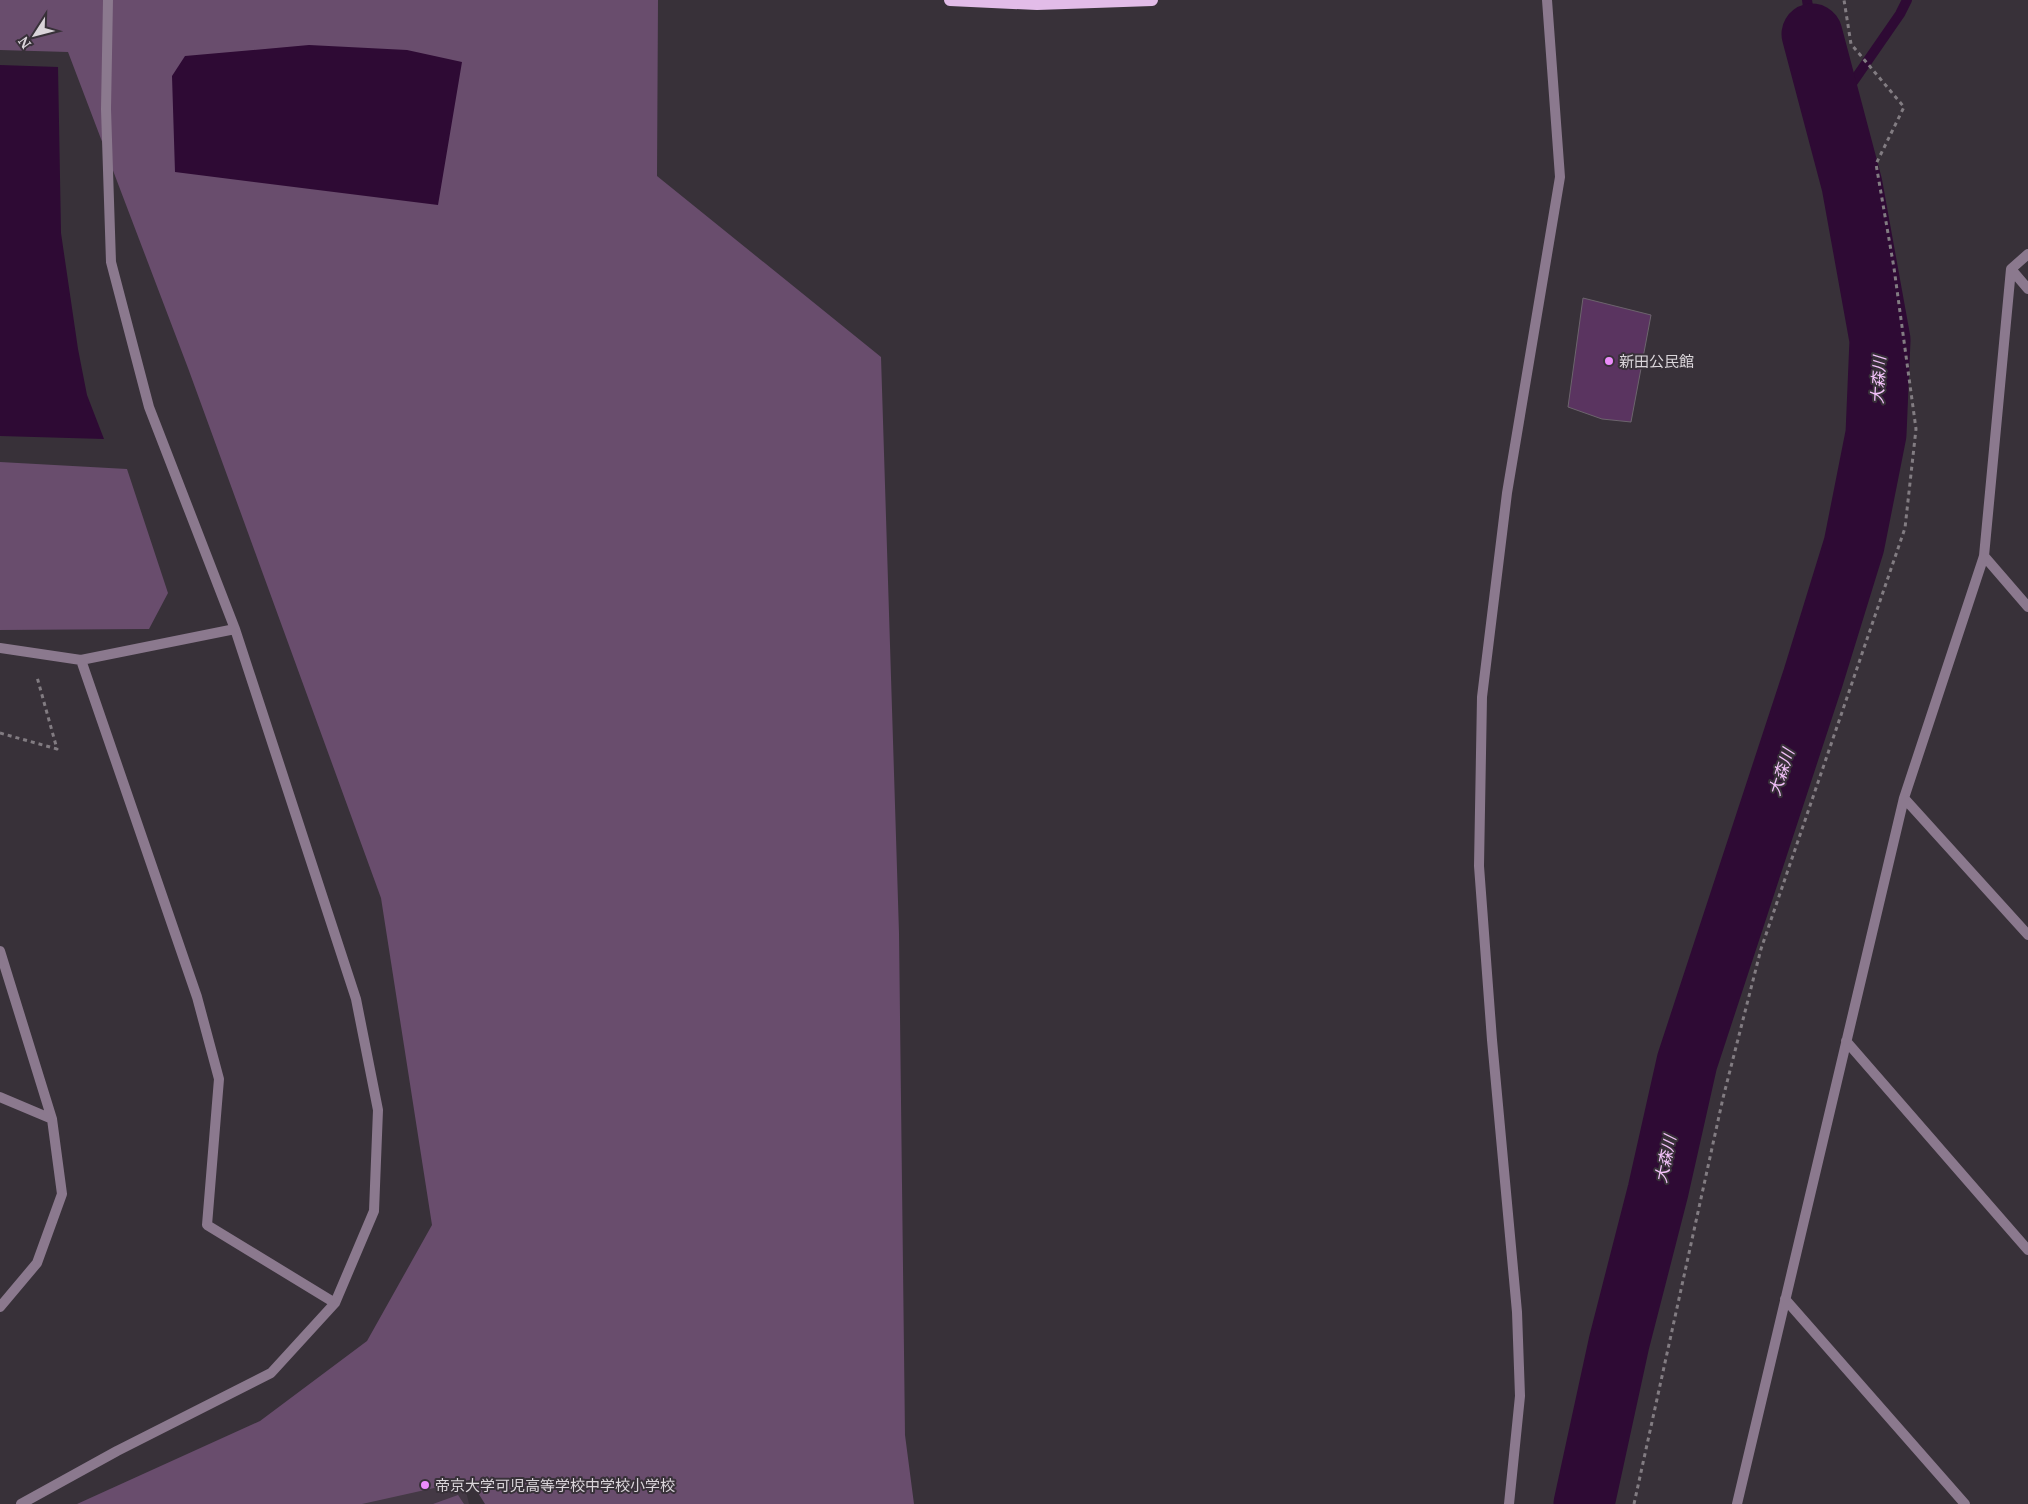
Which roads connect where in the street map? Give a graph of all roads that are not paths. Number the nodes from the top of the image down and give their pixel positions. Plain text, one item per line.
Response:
1 (108, 0) edge
2 (950, 0) edge
3 (1152, 0) edge
4 (1547, 0) edge
5 (2028, 254) edge
6 (2011, 269) junction
7 (2028, 289) edge
8 (1984, 556) junction
9 (2028, 607) edge
10 (235, 629) junction
11 (0, 648) edge
12 (81, 660) junction
13 (1904, 798) junction
14 (2028, 935) edge
15 (0, 951) edge
16 (1846, 1041) junction
17 (0, 1098) edge
18 (52, 1120) junction
19 (2028, 1250) edge
20 (1785, 1298) junction
21 (335, 1303) junction
22 (0, 1307) edge
23 (21, 1504) edge
24 (1509, 1504) edge
25 (1737, 1504) edge
26 (1965, 1504) edge

1 - 10 street
2 - 3 main road
4 - 24 street
5 - 6 street
6 - 7 street
6 - 8 street
8 - 9 street
8 - 13 street
10 - 12 street
10 - 21 street
11 - 12 street
12 - 21 street
13 - 14 street
13 - 16 street
15 - 18 street
16 - 19 street
16 - 20 street
17 - 18 street
18 - 22 street
20 - 25 street
20 - 26 street
21 - 23 street

